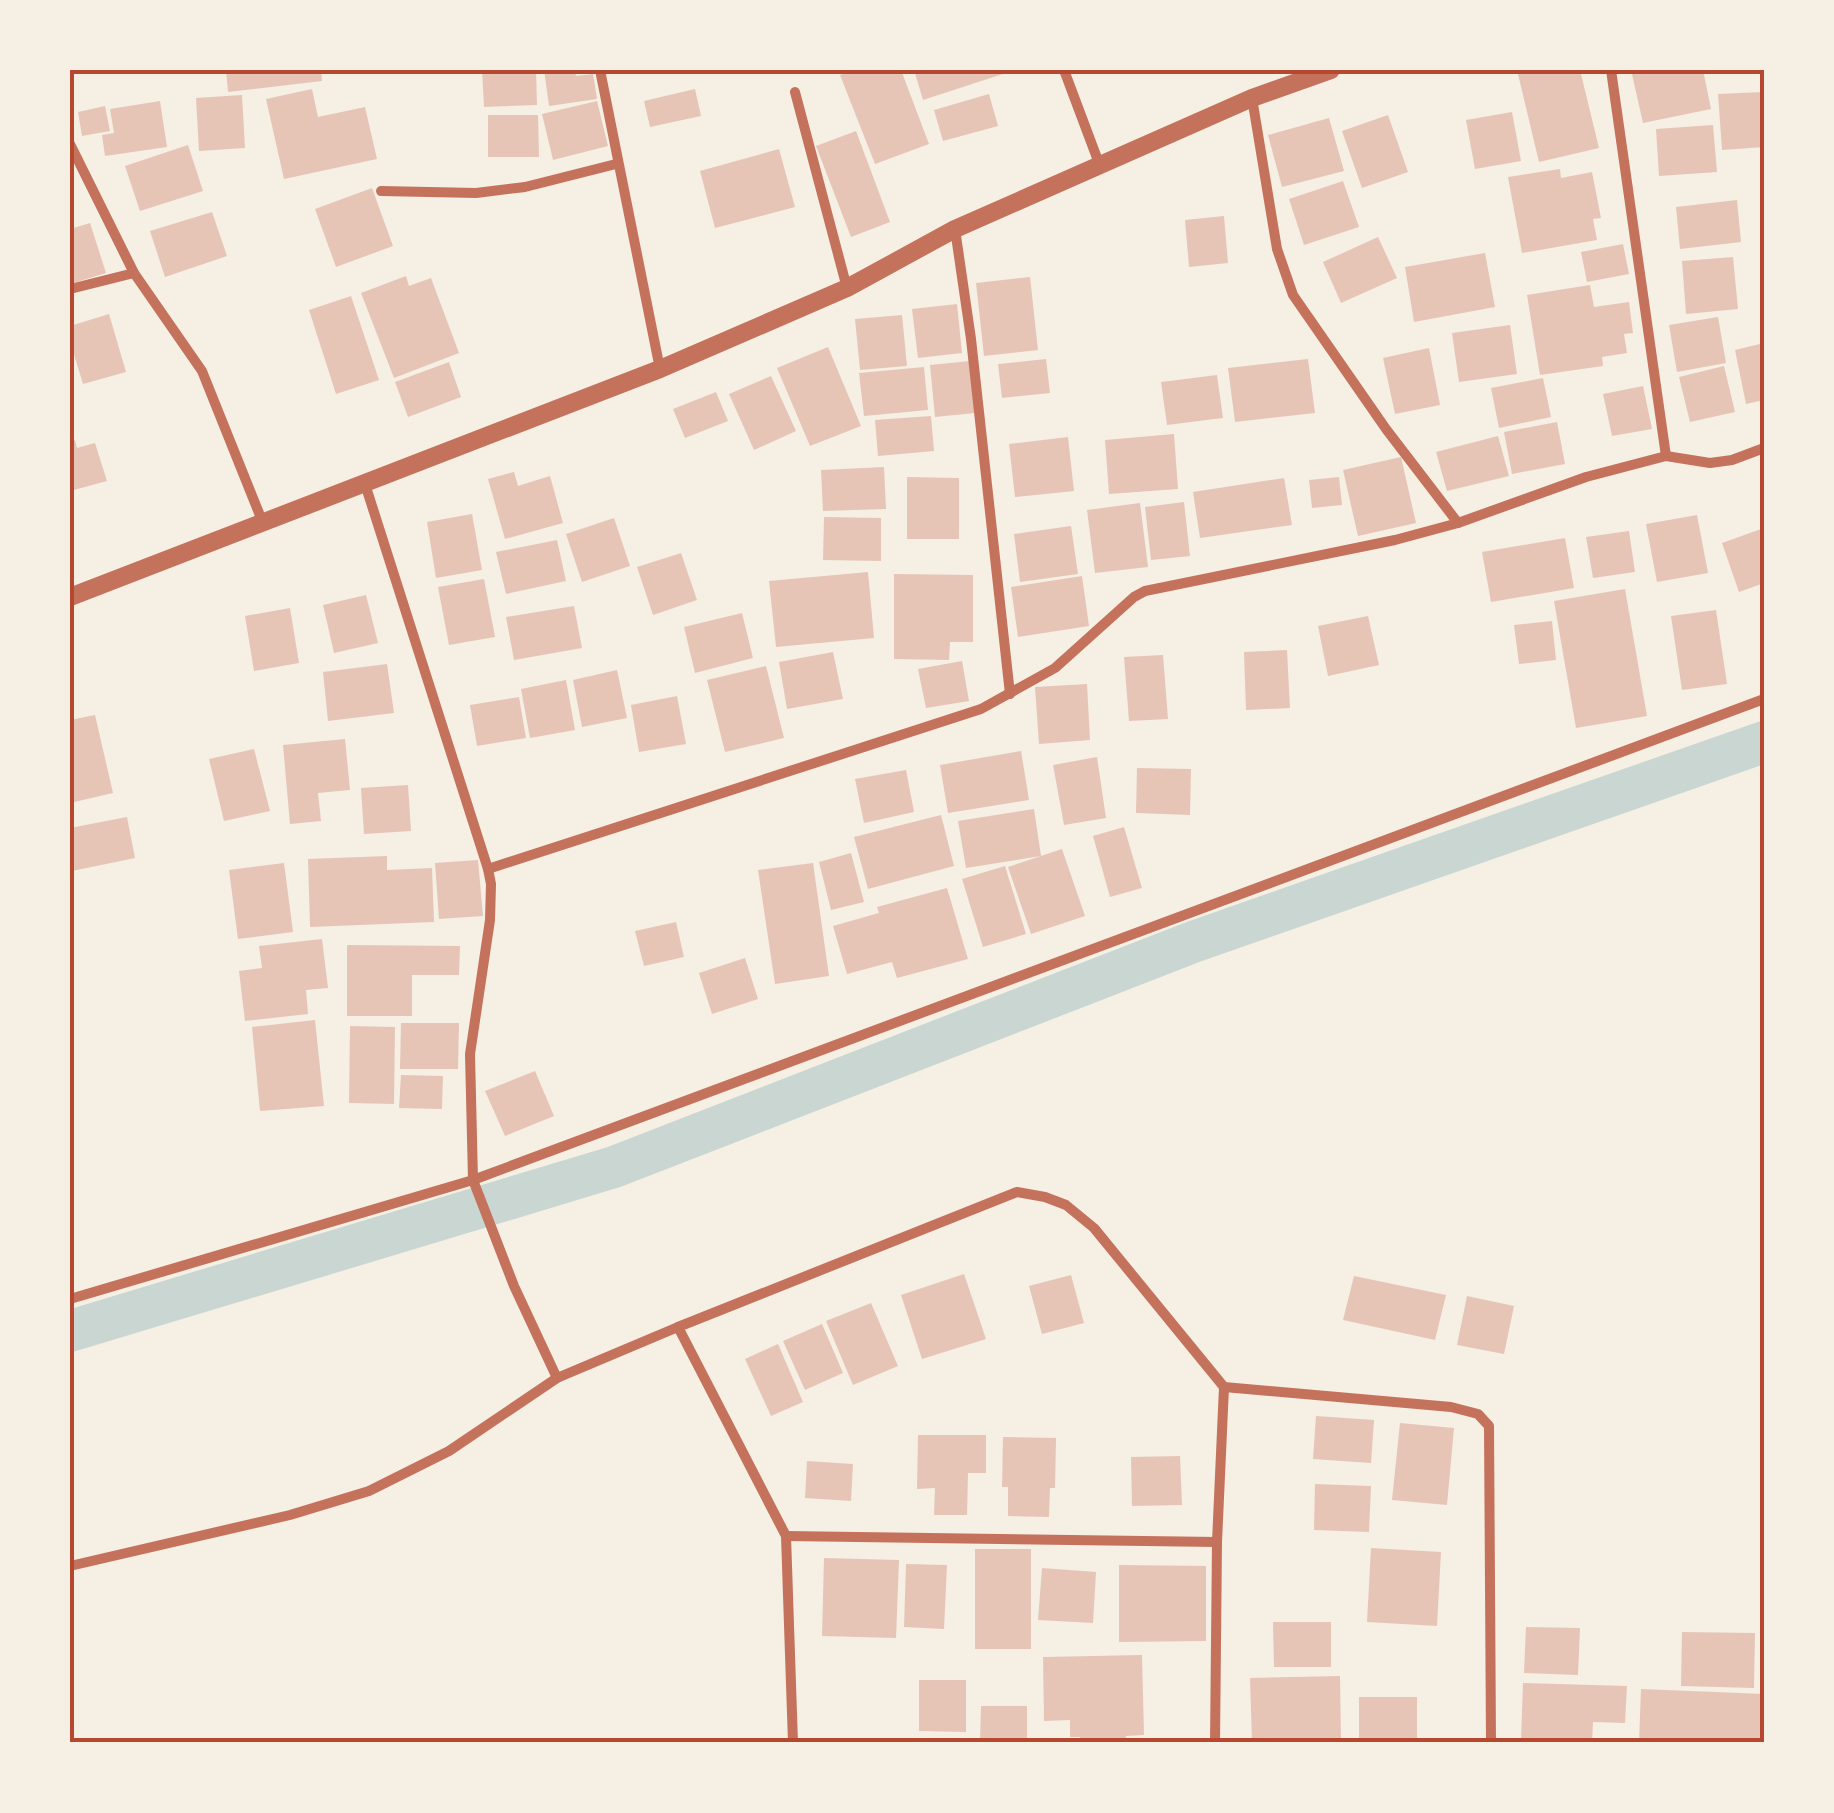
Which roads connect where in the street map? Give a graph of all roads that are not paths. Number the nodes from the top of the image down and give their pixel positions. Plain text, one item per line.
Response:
1 (600, 70) edge
2 (1064, 70) edge
3 (1331, 70) edge
4 (1611, 70) edge
5 (795, 92) dead end
6 (1252, 98) junction
7 (70, 144) edge
8 (616, 164) junction
9 (1100, 166) junction
10 (381, 192) dead end
11 (955, 230) junction
12 (134, 273) junction
13 (847, 288) junction
14 (70, 290) edge
15 (660, 369) junction
16 (1764, 448) edge
17 (1666, 456) junction
18 (366, 484) junction
19 (1458, 523) junction
20 (263, 524) junction
21 (70, 597) edge
22 (1010, 694) junction
23 (1764, 699) edge
24 (488, 869) junction
25 (473, 1180) junction
26 (70, 1299) edge
27 (678, 1327) junction
28 (557, 1378) junction
29 (1224, 1387) junction
30 (786, 1536) junction
31 (1217, 1542) junction
32 (70, 1566) edge
33 (793, 1743) edge
34 (1215, 1743) edge
35 (1491, 1743) edge

1 - 8 street
2 - 9 street
3 - 6 street
4 - 17 street
5 - 13 street
6 - 9 street
6 - 19 street
7 - 12 street
8 - 10 street
8 - 15 street
9 - 11 street
11 - 13 street
11 - 22 street
12 - 14 street
12 - 20 street
13 - 15 street
15 - 18 street
16 - 17 street
17 - 19 street
18 - 20 street
18 - 24 street
19 - 22 street
20 - 21 street
22 - 24 street
23 - 25 street
24 - 25 street
25 - 26 street
25 - 28 street
27 - 28 street
27 - 29 street
27 - 30 street
28 - 32 street
29 - 31 street
29 - 35 street
30 - 31 street
30 - 33 street
31 - 34 street

